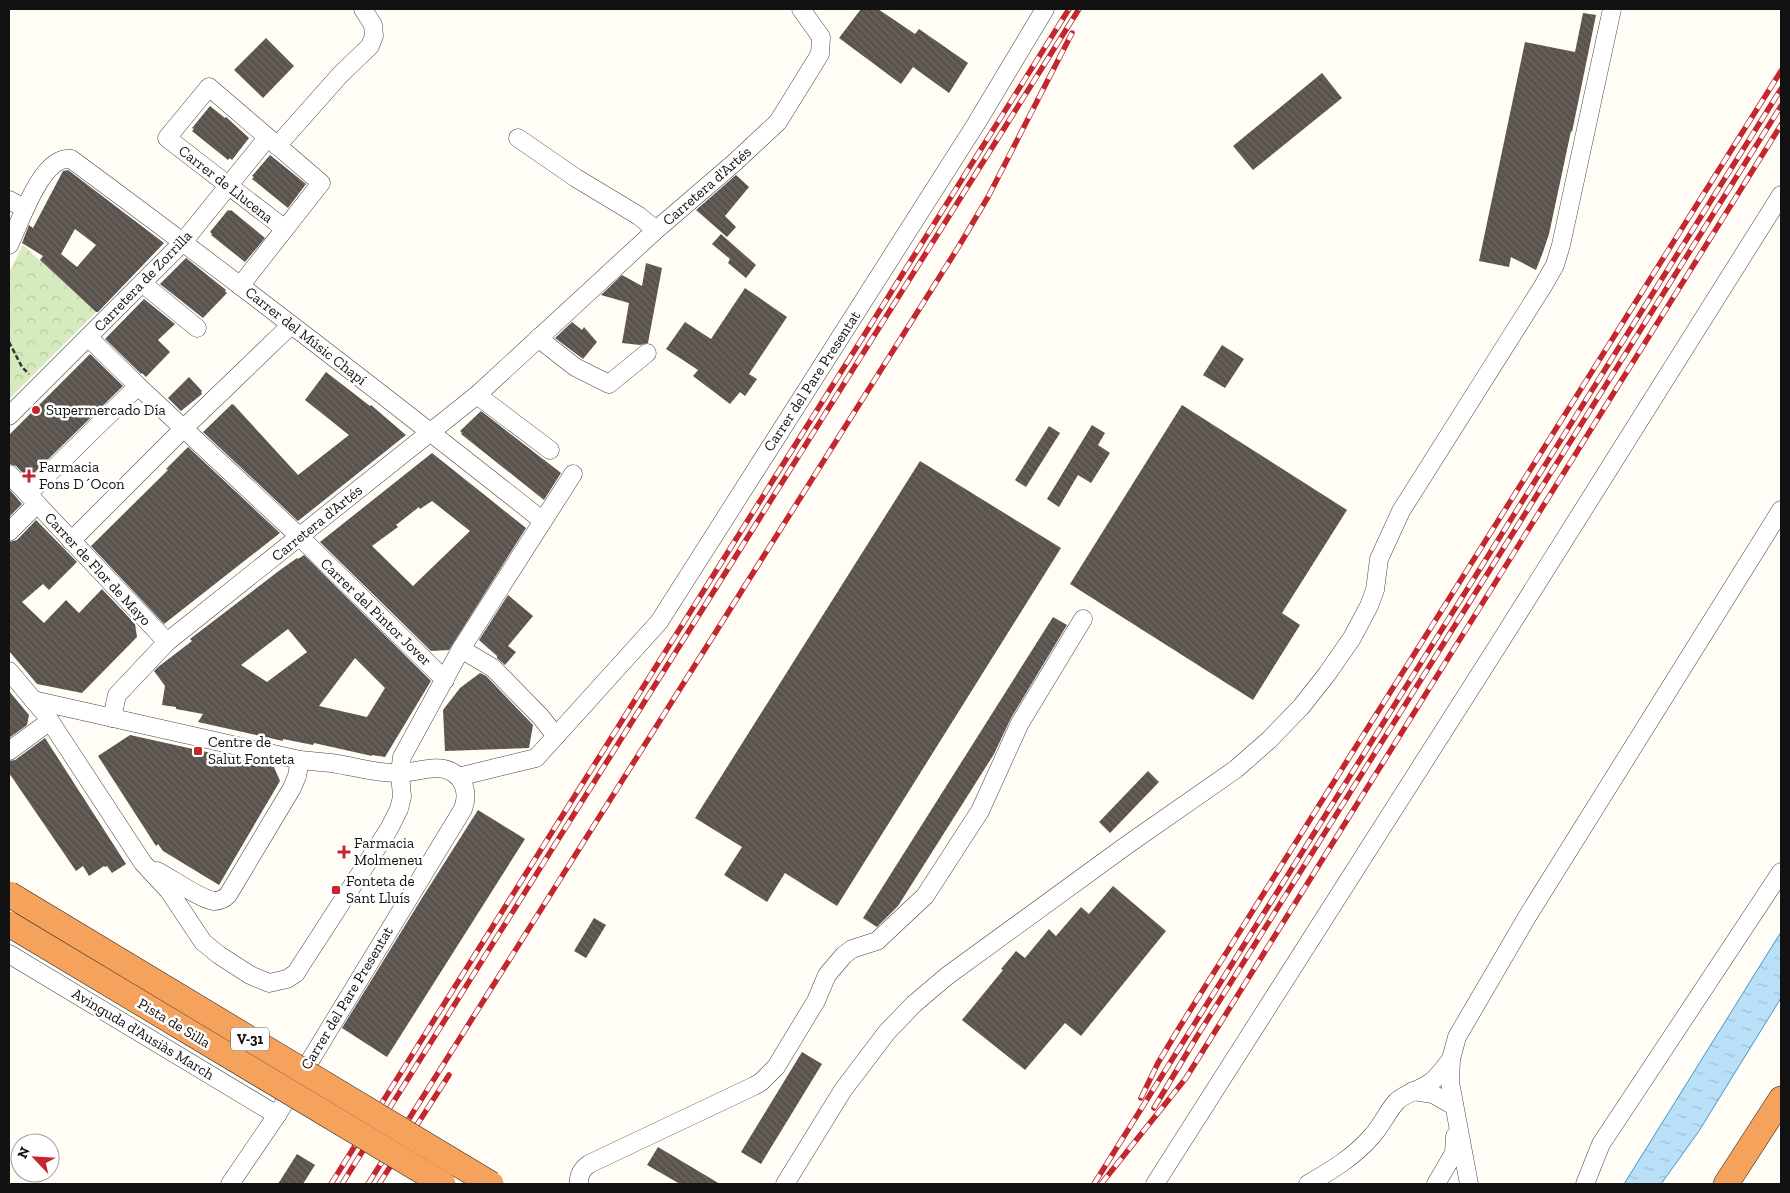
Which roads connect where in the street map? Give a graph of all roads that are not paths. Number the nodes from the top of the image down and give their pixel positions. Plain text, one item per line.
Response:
1 (363, 9) edge
2 (801, 9) edge
3 (1045, 9) edge
4 (1612, 9) edge
5 (518, 138) dead end
6 (272, 142) junction
7 (228, 186) junction
8 (1781, 195) edge
9 (9, 200) edge
10 (24, 208) junction
11 (285, 229) junction
12 (656, 230) junction
13 (11, 240) edge
14 (183, 242) junction
15 (142, 283) junction
16 (240, 286) junction
17 (291, 325) junction
18 (197, 328) dead end
19 (88, 337) junction
20 (538, 338) junction
21 (647, 353) dead end
22 (138, 386) junction
23 (477, 395) junction
24 (9, 416) edge
25 (183, 429) junction
26 (431, 432) junction
27 (550, 450) dead end
28 (9, 474) edge
29 (573, 474) dead end
30 (32, 499) junction
31 (1781, 510) edge
32 (543, 521) junction
33 (9, 532) edge
34 (300, 537) junction
35 (72, 541) junction
36 (1084, 619) dead end
37 (167, 642) junction
38 (461, 649) junction
39 (9, 671) edge
40 (445, 680) junction
41 (33, 700) junction
42 (112, 718) junction
43 (50, 721) junction
44 (556, 736) junction
45 (9, 751) edge
46 (300, 760) junction
47 (400, 773) junction
48 (458, 777) junction
49 (143, 862) junction
50 (1781, 863) edge
51 (1776, 879) edge
52 (9, 894) edge
53 (9, 924) edge
54 (9, 954) edge
55 (1451, 1060) junction
56 (1413, 1091) junction
57 (1781, 1099) edge
58 (1455, 1111) junction
59 (277, 1115) junction
60 (1781, 1126) edge
61 (230, 1184) edge
62 (443, 1184) edge
63 (491, 1184) edge
64 (580, 1184) edge
65 (785, 1184) edge
66 (1155, 1184) edge
67 (1308, 1184) edge
68 (1436, 1184) edge
69 (1469, 1184) edge
70 (1585, 1184) edge
71 (1726, 1184) edge
72 (1745, 1184) edge

1 - 6 street, Carretera de Zorrilla
2 - 12 street, Carretera d'Artés
3 - 44 street, Carrer del Pare Presentat
4 - 65 street
5 - 12 street
6 - 7 street, Carretera de Zorrilla
6 - 7 street, Carrer de Llucena
6 - 11 street
7 - 11 street, Carrer de Llucena
7 - 14 street, Carretera de Zorrilla
8 - 66 street
9 - 10 street
10 - 13 street
10 - 14 street, Carrer del Músic Chapí
11 - 16 street
12 - 20 street, Carretera d'Artés
14 - 15 street, Carretera de Zorrilla
14 - 16 street, Carrer del Músic Chapí
15 - 18 street
15 - 19 street, Carretera de Zorrilla
16 - 17 street, Carrer del Músic Chapí
17 - 25 street
17 - 26 street, Carrer del Músic Chapí
19 - 22 street, Carrer del Pintor Jover
19 - 24 street, Carretera de Zorrilla
20 - 21 street
20 - 23 street, Carretera d'Artés
22 - 25 street, Carrer del Pintor Jover
22 - 30 street
23 - 26 street, Carretera d'Artés
23 - 27 street
25 - 34 street, Carrer del Pintor Jover
25 - 35 street
26 - 32 street, Carrer del Músic Chapí
26 - 34 street, Carretera d'Artés
28 - 30 street, Carrer de Flor de Mayo
29 - 32 street
30 - 33 street
30 - 35 street, Carrer de Flor de Mayo
31 - 55 street
32 - 38 street
34 - 37 street, Carretera d'Artés
34 - 40 street, Carrer del Pintor Jover
35 - 37 street, Carrer de Flor de Mayo
36 - 64 street
37 - 42 street, Carretera d'Artés
38 - 40 street
38 - 44 street
39 - 41 street
40 - 47 street
41 - 42 street
41 - 43 street
42 - 46 street
43 - 45 street
43 - 49 street
44 - 48 street, Carrer del Pare Presentat
46 - 47 street
46 - 49 street
47 - 48 street
47 - 49 street
48 - 59 street, Carrer del Pare Presentat
50 - 51 street
51 - 70 street
52 - 63 highway, V-31, bridge
53 - 62 highway, Pista de Silla / V-31, bridge
54 - 59 street, Avinguda d'Ausiàs March
55 - 56 street
55 - 58 street
56 - 58 street
56 - 67 street
57 - 71 highway
58 - 68 street
58 - 69 street
59 - 61 street, Carrer del Pare Presentat
60 - 72 highway

